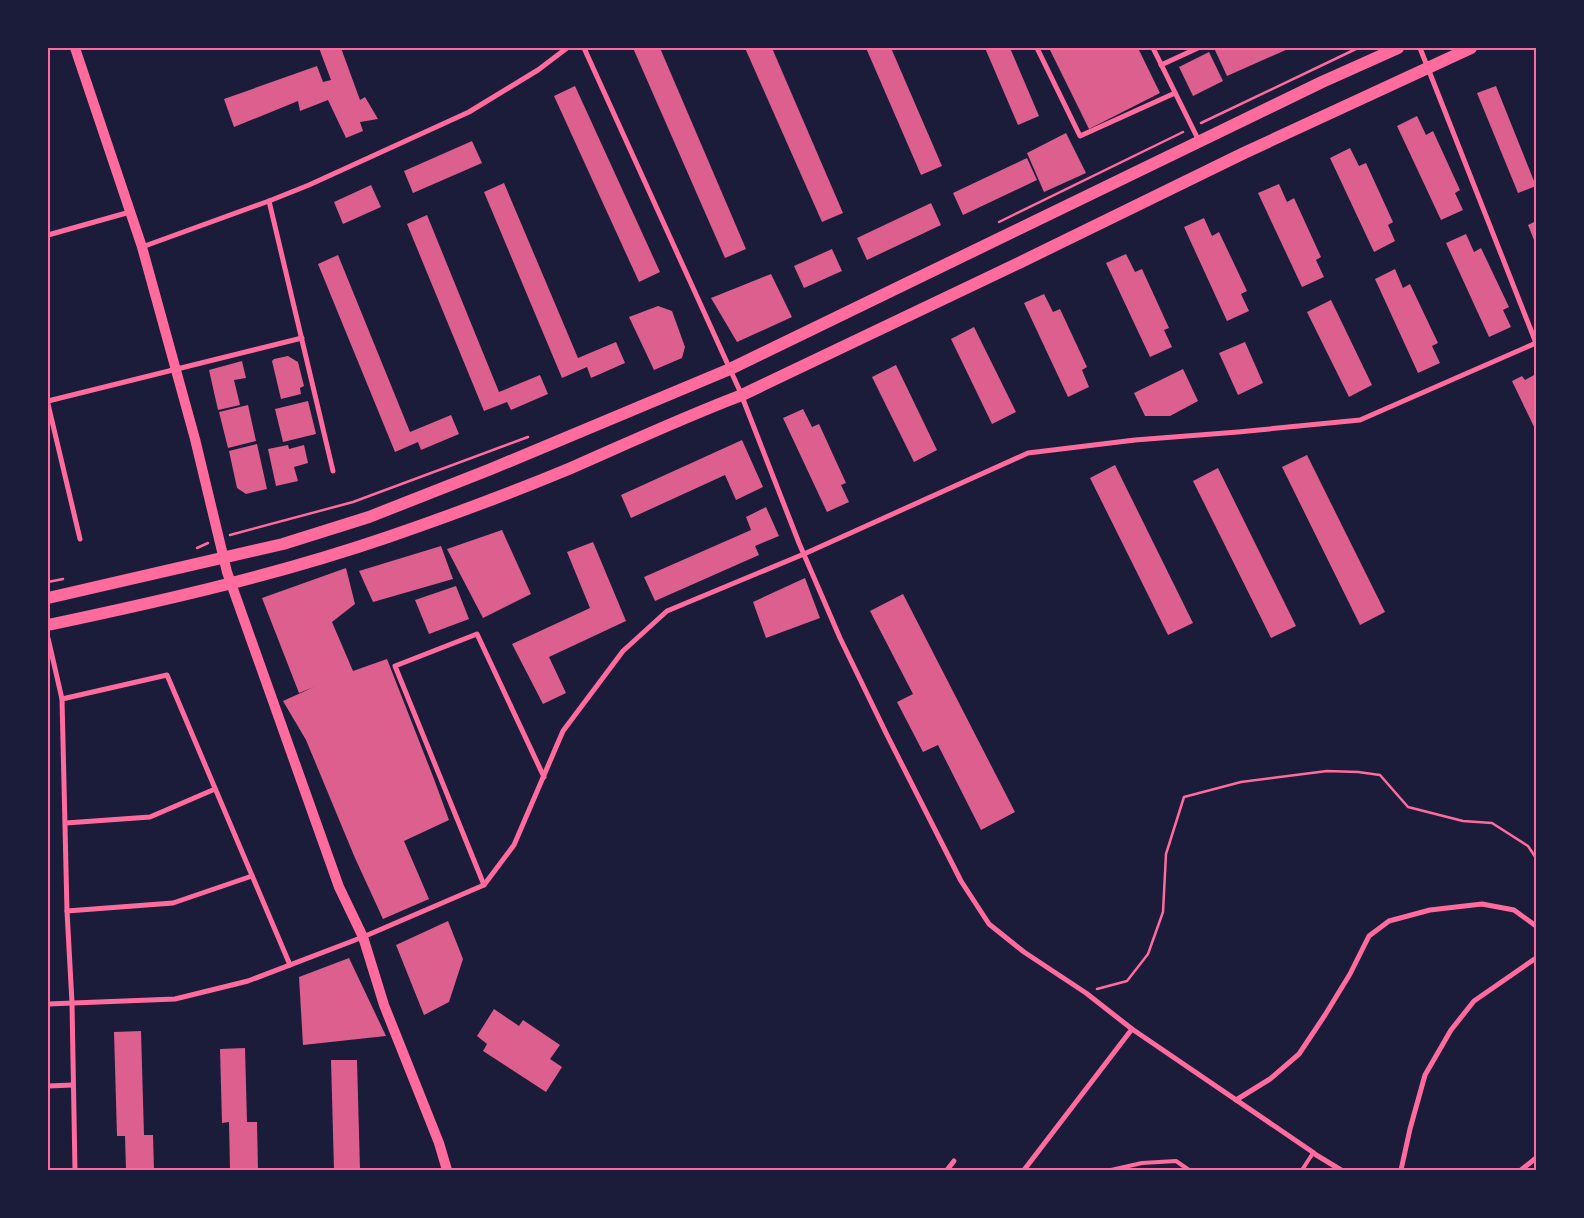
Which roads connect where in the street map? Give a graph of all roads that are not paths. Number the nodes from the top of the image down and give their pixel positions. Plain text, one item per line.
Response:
1 (75, 48) edge
2 (567, 48) edge
3 (584, 48) edge
4 (1037, 48) edge
5 (1153, 48) edge
6 (1198, 48) edge
7 (1398, 48) edge
8 (1420, 48) edge
9 (1471, 48) edge
10 (1161, 66) junction
11 (1429, 68) junction
12 (1175, 93) junction
13 (1199, 141) junction
14 (269, 201) junction
15 (131, 212) junction
16 (48, 235) edge
17 (142, 247) junction
18 (302, 338) junction
19 (1536, 343) edge
20 (730, 369) junction
21 (176, 370) junction
22 (742, 395) junction
23 (48, 402) edge
24 (332, 471) dead end
25 (80, 540) dead end
26 (804, 554) junction
27 (224, 558) junction
28 (231, 583) junction
29 (48, 598) edge
30 (48, 625) edge
31 (48, 638) edge
32 (62, 699) junction
33 (544, 776) junction
34 (215, 788) junction
35 (66, 823) junction
36 (252, 876) junction
37 (484, 885) junction
38 (67, 911) junction
39 (1536, 926) edge
40 (363, 938) junction
41 (1536, 958) edge
42 (290, 965) junction
43 (72, 1003) junction
44 (48, 1004) edge
45 (1132, 1029) junction
46 (73, 1085) junction
47 (48, 1086) edge
48 (1236, 1100) junction
49 (1313, 1153) junction
50 (1536, 1158) edge
51 (954, 1161) dead end
52 (75, 1170) edge
53 (447, 1170) edge
54 (947, 1170) edge
55 (1024, 1170) edge
56 (1110, 1170) edge
57 (1189, 1170) edge
58 (1302, 1170) edge
59 (1341, 1170) edge
60 (1401, 1170) edge
61 (1521, 1170) edge

1 - 15 main road
2 - 14 street
3 - 20 street
4 - 12 street
5 - 10 street
6 - 10 street
7 - 13 main road
8 - 11 street
9 - 11 main road
10 - 12 street
11 - 19 street
11 - 22 main road
12 - 13 street
13 - 20 main road
14 - 17 street
14 - 18 street
15 - 16 street
15 - 17 main road
17 - 21 main road
18 - 21 street
18 - 24 street
19 - 26 street
20 - 22 street
20 - 27 main road
21 - 23 street
21 - 27 main road
22 - 26 street
22 - 28 main road
23 - 25 street
26 - 33 street
26 - 45 street
27 - 28 main road
27 - 29 main road
28 - 30 main road
28 - 40 main road
31 - 32 street
32 - 34 street
32 - 35 street
33 - 37 street
33 - 37 street
34 - 35 street
34 - 36 street
35 - 38 street
36 - 38 street
36 - 42 street
37 - 40 street
38 - 43 street
39 - 48 street
40 - 42 street
40 - 53 main road
41 - 60 street
42 - 43 street
43 - 44 street
43 - 46 street
45 - 48 street
45 - 55 street
46 - 47 street
46 - 52 street
48 - 49 street
49 - 58 lane
49 - 59 street
50 - 61 street
51 - 54 street
56 - 57 lane

